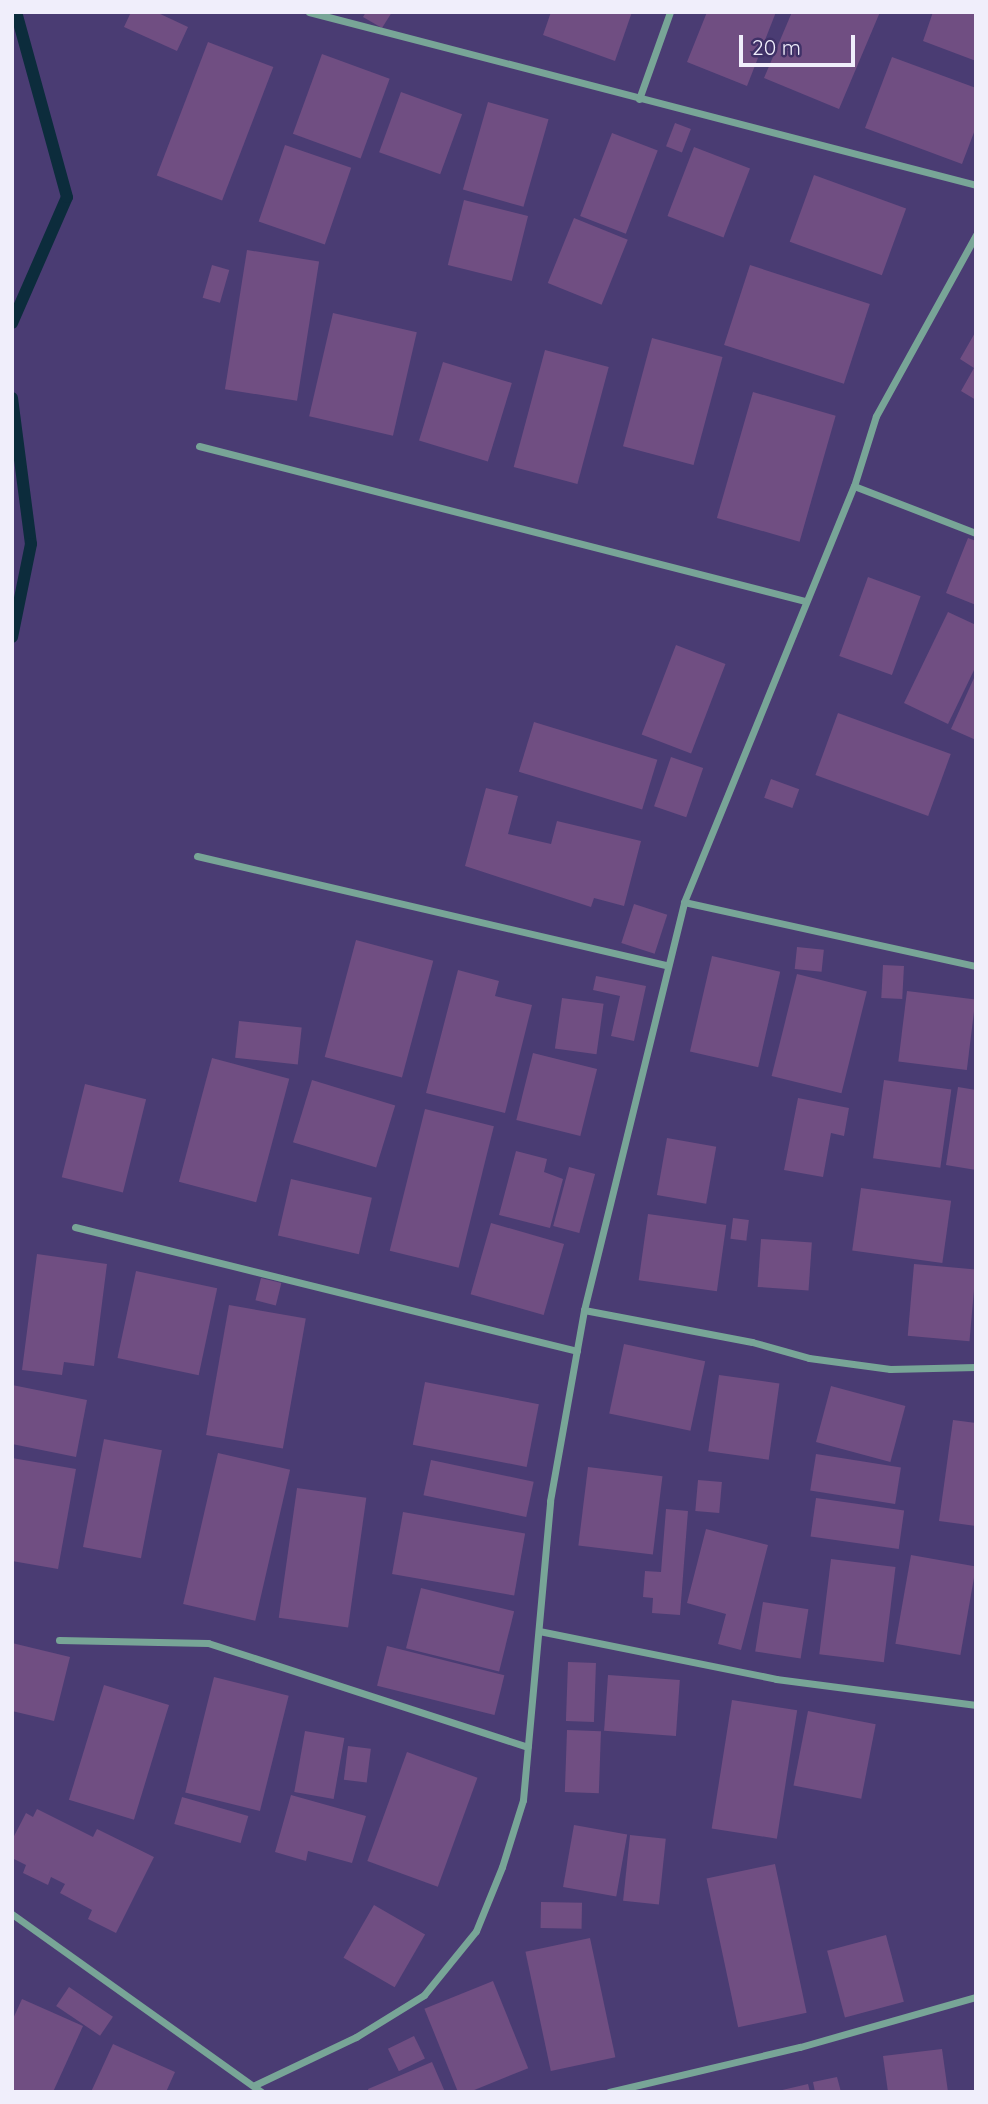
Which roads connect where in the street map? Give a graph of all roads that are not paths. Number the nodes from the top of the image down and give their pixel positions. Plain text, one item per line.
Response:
1 (309, 12) edge
2 (670, 12) edge
3 (639, 99) junction
4 (976, 186) edge
5 (976, 235) edge
6 (199, 446) dead end
7 (855, 486) junction
8 (976, 533) edge
9 (805, 601) junction
10 (197, 856) dead end
11 (684, 902) junction
12 (666, 965) junction
13 (976, 966) edge
14 (75, 1227) dead end
15 (584, 1310) junction
16 (577, 1350) junction
17 (976, 1367) edge
18 (539, 1631) junction
19 (59, 1640) dead end
20 (976, 1705) edge
21 (528, 1747) junction
22 (12, 1914) edge
23 (976, 1997) edge
24 (657, 2080) junction
25 (256, 2085) junction
26 (262, 2092) edge
27 (609, 2092) edge
28 (660, 2092) edge

1 - 3 street
2 - 3 street
3 - 4 street
5 - 7 street
6 - 9 street
7 - 8 street
7 - 9 street
9 - 11 street
10 - 12 street
11 - 12 street
11 - 13 street
12 - 15 street
14 - 16 street
15 - 16 street
15 - 17 street
16 - 18 street
18 - 20 street
18 - 21 street
19 - 21 street
21 - 25 street
22 - 25 street
23 - 24 street
24 - 27 street
24 - 28 street
25 - 26 street

